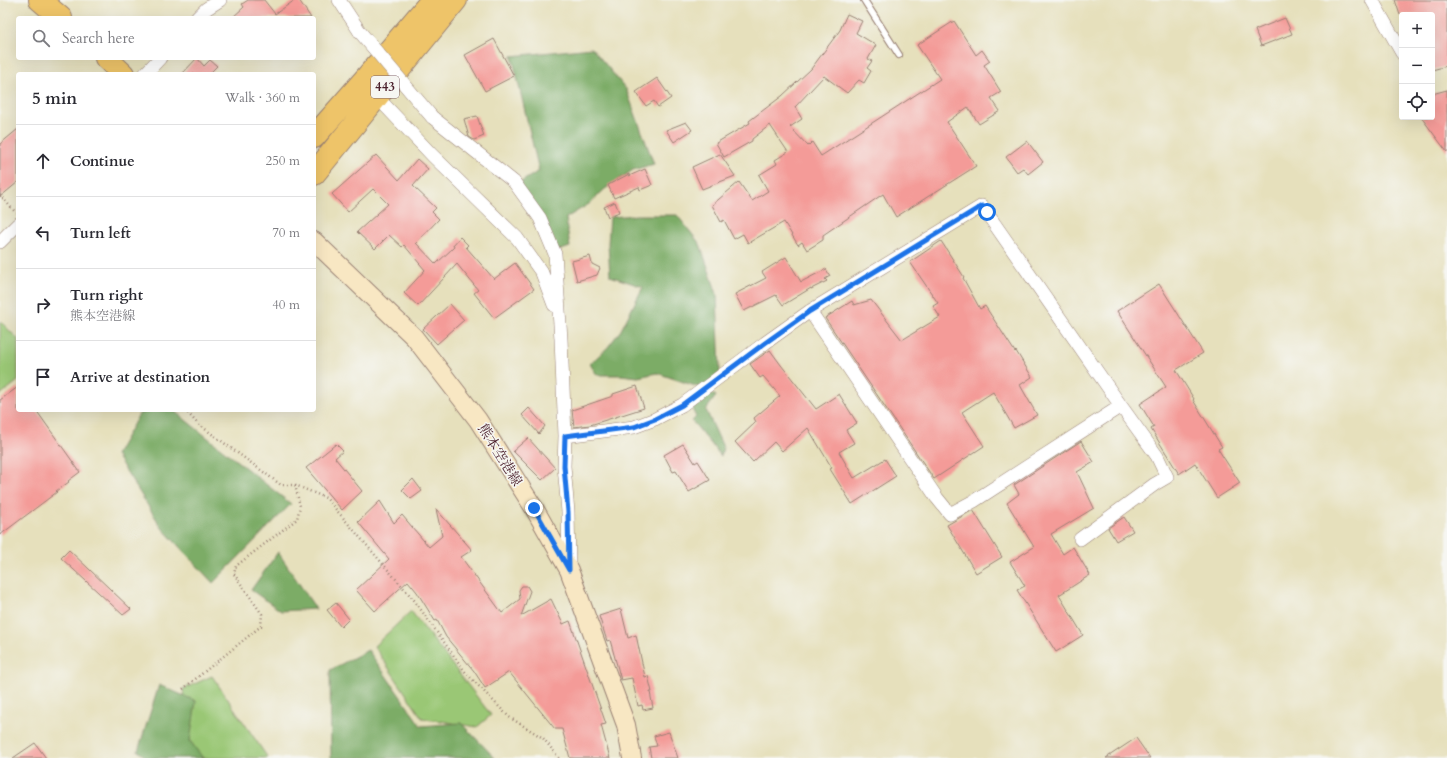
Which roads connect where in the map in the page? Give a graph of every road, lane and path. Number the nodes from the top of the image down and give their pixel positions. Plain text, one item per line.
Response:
1 (40, 0) edge
2 (220, 0) edge
3 (339, 0) edge
4 (432, 0) edge
5 (456, 0) edge
6 (864, 0) edge
7 (1372, 0) edge
8 (59, 16) edge
9 (200, 16) edge
10 (1399, 48) edge
11 (899, 55) dead end
12 (108, 60) edge
13 (158, 60) edge
14 (121, 72) edge
15 (147, 72) edge
16 (377, 97) junction
17 (316, 135) edge
18 (316, 172) edge
19 (0, 195) edge
20 (16, 213) edge
21 (16, 226) edge
22 (0, 242) edge
23 (316, 243) edge
24 (810, 311) junction
25 (559, 320) junction
26 (1120, 406) junction
27 (187, 412) edge
28 (565, 436) junction
29 (295, 485) junction
30 (1080, 539) dead end
31 (569, 570) junction
32 (182, 689) dead end
33 (559, 758) edge
34 (632, 758) edge

1 - 8 highway
2 - 9 street
3 - 25 street, bridge
4 - 17 highway, 443
5 - 16 highway, 443
6 - 11 lane
7 - 10 street
12 - 14 highway
13 - 15 street
16 - 18 highway, 443
16 - 25 street
19 - 20 path
21 - 22 street
23 - 31 main road, 熊本空港線
24 - 26 street
24 - 26 street
24 - 28 street
25 - 28 street
26 - 30 street
27 - 29 path
28 - 31 street
29 - 32 path
29 - 33 path
31 - 34 main road, 熊本空港線

